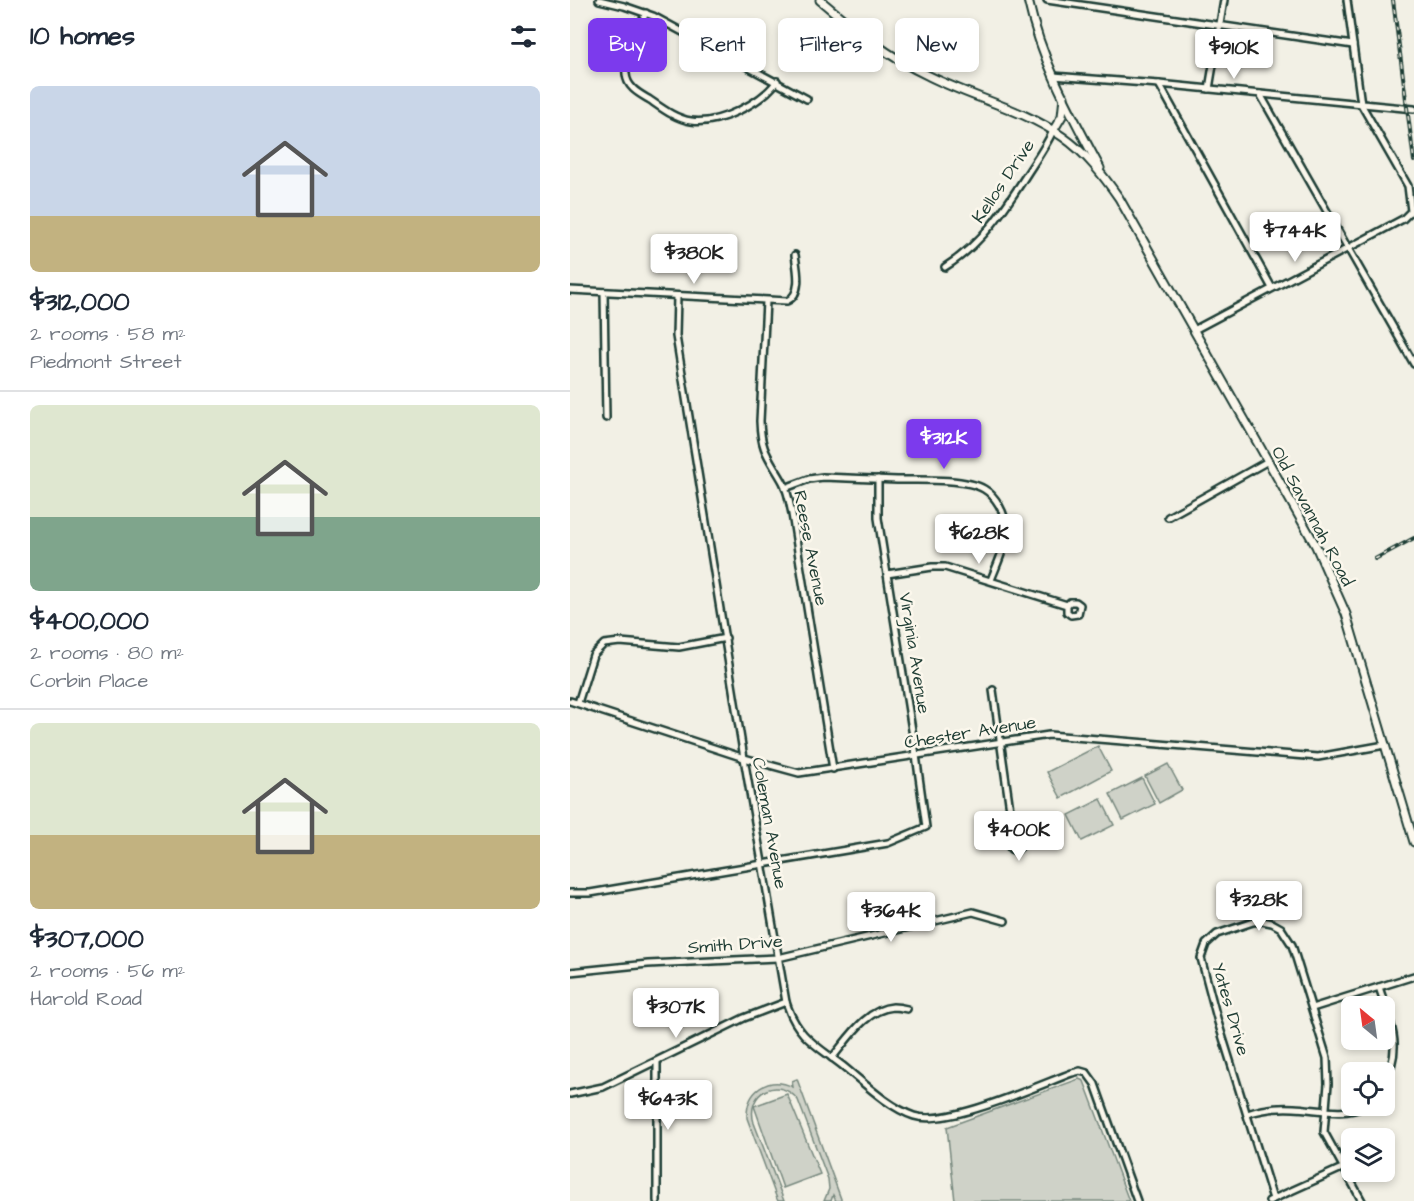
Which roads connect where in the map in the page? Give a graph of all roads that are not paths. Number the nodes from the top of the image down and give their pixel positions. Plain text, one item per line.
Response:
1 (599, 0) edge
2 (820, 0) edge
3 (1028, 0) edge
4 (1047, 0) edge
5 (1224, 0) edge
6 (1347, 0) edge
7 (646, 13) junction
8 (1220, 27) junction
9 (1353, 45) junction
10 (1053, 76) junction
11 (777, 81) junction
12 (1159, 84) junction
13 (1209, 89) junction
14 (1260, 94) junction
15 (1064, 97) junction
16 (807, 99) dead end
17 (1361, 104) junction
18 (1414, 109) edge
19 (1053, 130) junction
20 (1107, 181) junction
21 (1348, 249) junction
22 (795, 255) dead end
23 (945, 267) dead end
24 (1272, 288) junction
25 (570, 290) edge
26 (604, 292) junction
27 (677, 296) junction
28 (766, 301) junction
29 (1194, 330) junction
30 (1414, 364) edge
31 (606, 418) dead end
32 (1268, 461) junction
33 (878, 479) junction
34 (786, 488) junction
35 (1168, 517) dead end
36 (887, 574) junction
37 (991, 580) junction
38 (1067, 605) dead end
39 (726, 638) junction
40 (993, 690) dead end
41 (570, 701) edge
42 (578, 703) junction
43 (999, 741) junction
44 (1385, 745) junction
45 (916, 755) junction
46 (744, 758) junction
47 (833, 769) junction
48 (1014, 838) dead end
49 (1414, 842) edge
50 (762, 865) junction
51 (570, 893) edge
52 (1005, 921) dead end
53 (778, 958) junction
54 (570, 972) edge
55 (1414, 976) edge
56 (1379, 987) junction
57 (786, 1002) junction
58 (1312, 1008) junction
59 (907, 1009) dead end
60 (832, 1058) junction
61 (657, 1062) junction
62 (1391, 1062) edge
63 (570, 1094) edge
64 (1325, 1110) junction
65 (1341, 1113) edge
66 (1247, 1114) junction
67 (1341, 1166) edge
68 (1341, 1168) edge
69 (1350, 1182) edge
70 (1271, 1200) edge
71 (657, 1201) edge
72 (1137, 1201) edge
73 (1362, 1201) edge

1 - 7 street
2 - 19 main road
3 - 10 main road
4 - 8 street
5 - 8 street
6 - 9 street
7 - 11 street
7 - 11 street
8 - 9 street
8 - 13 street
9 - 17 street
10 - 12 street
10 - 15 main road
11 - 16 street
12 - 13 street
12 - 24 street
13 - 14 street
14 - 17 street
14 - 21 street
15 - 19 main road, Kellos Drive
15 - 20 main road
17 - 18 street
17 - 21 street
19 - 20 main road
19 - 23 street, Kellos Drive
20 - 29 main road, Old Savannah Road
21 - 24 street
21 - 30 street
22 - 28 street
24 - 29 street
25 - 26 street
26 - 27 street
26 - 31 street
27 - 28 street
27 - 39 street, Coleman Avenue
28 - 34 street, Reese Avenue
29 - 32 main road, Old Savannah Road
32 - 35 street
32 - 44 main road, Old Savannah Road
33 - 34 street
33 - 36 street, Virginia Avenue
33 - 37 street
34 - 47 street, Reese Avenue
36 - 37 street
36 - 45 street, Virginia Avenue
37 - 38 street
39 - 42 street
39 - 46 street, Coleman Avenue
40 - 43 street
41 - 42 street, Chester Avenue
42 - 46 street, Chester Avenue
43 - 44 street, Chester Avenue
43 - 45 street, Chester Avenue
43 - 48 street
44 - 49 main road, Old Savannah Road
45 - 47 street, Chester Avenue
45 - 50 street, Virginia Avenue
46 - 47 street, Chester Avenue
46 - 50 street, Coleman Avenue
50 - 51 street, Virginia Avenue
50 - 53 street, Coleman Avenue
52 - 53 street, Smith Drive
53 - 54 street, Smith Drive
53 - 57 street, Coleman Avenue
55 - 56 street
56 - 58 street
56 - 62 street
57 - 60 street, Coleman Avenue
57 - 61 street
58 - 64 street, Yates Drive
58 - 66 street, Yates Drive
59 - 60 street
60 - 72 street, Coleman Avenue
61 - 63 street
61 - 71 street
64 - 65 street
64 - 66 street
64 - 67 street, Yates Drive
66 - 70 street, Yates Drive
68 - 70 street
69 - 73 street, Yates Drive

